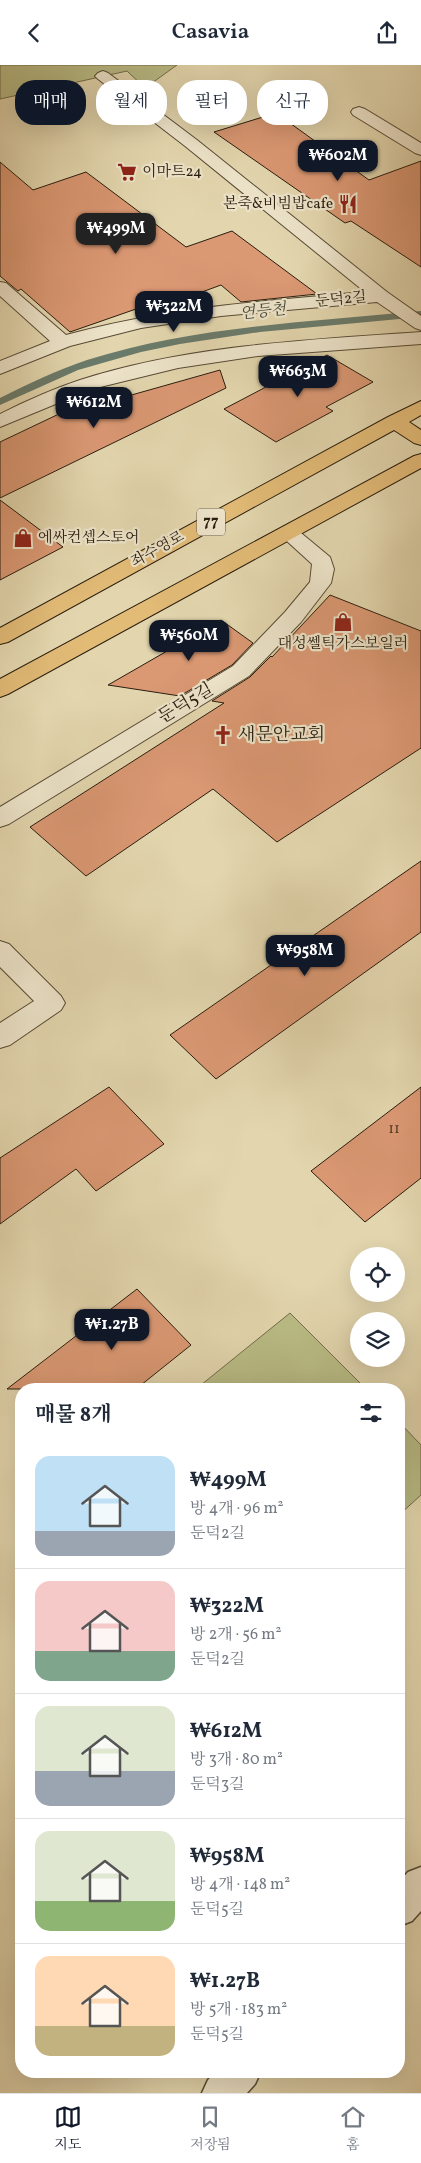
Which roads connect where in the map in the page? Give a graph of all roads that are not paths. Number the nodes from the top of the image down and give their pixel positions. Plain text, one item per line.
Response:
1 (103, 76) dead end
2 (359, 112) dead end
3 (421, 150) edge
4 (0, 287) edge
5 (381, 296) junction
6 (421, 324) edge
7 (421, 338) edge
8 (63, 342) junction
9 (0, 368) edge
10 (421, 407) edge
11 (0, 421) edge
12 (395, 421) junction
13 (421, 439) edge
14 (421, 460) edge
15 (288, 533) junction
16 (0, 637) edge
17 (0, 689) edge
18 (0, 818) edge
19 (0, 951) edge
20 (0, 1037) edge
21 (421, 1885) edge
22 (405, 1902) edge
23 (235, 2078) edge
24 (221, 2093) edge

1 - 5 street, 둔덕2길
2 - 3 street
4 - 8 street
5 - 6 street
5 - 8 street, 둔덕2길
7 - 11 street
8 - 9 street, 둔덕2길
10 - 12 main road, 좌수영로 / 77
12 - 13 main road
12 - 16 main road, 좌수영로 / 77
14 - 15 main road
15 - 17 main road
15 - 18 street, 둔덕5길
19 - 20 street
21 - 22 lane
23 - 24 lane

